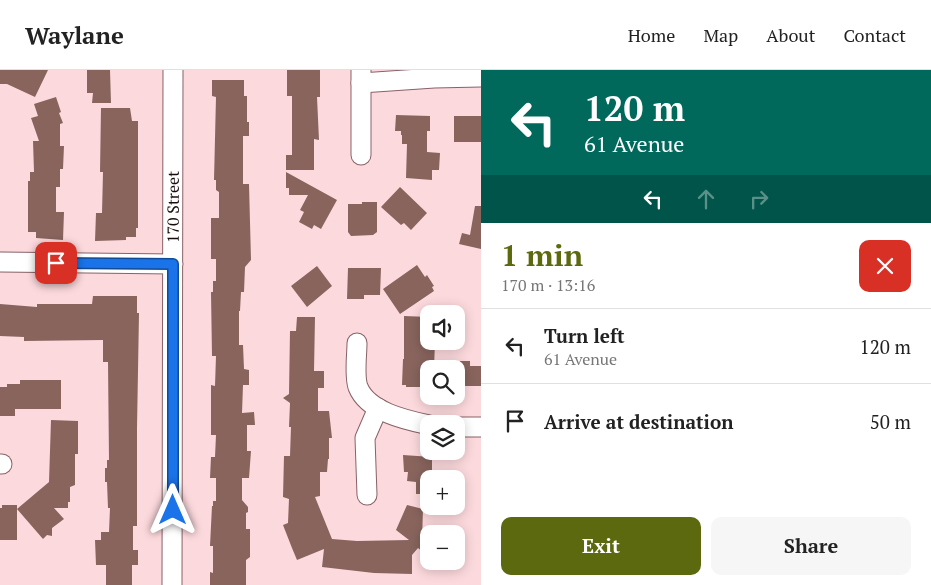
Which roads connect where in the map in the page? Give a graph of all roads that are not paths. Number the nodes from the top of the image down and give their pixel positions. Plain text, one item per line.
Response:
1 (173, 70) edge
2 (361, 76) edge
3 (481, 77) edge
4 (361, 155) dead end
5 (0, 262) edge
6 (173, 264) junction
7 (358, 344) dead end
8 (378, 408) junction
9 (420, 423) edge
10 (465, 427) edge
11 (481, 427) edge
12 (367, 496) dead end
13 (172, 585) edge

1 - 6 street, 170 Street
2 - 3 street
2 - 4 street
5 - 6 street
6 - 13 street, 170 Street
7 - 8 street
8 - 9 street
8 - 12 street
10 - 11 street

